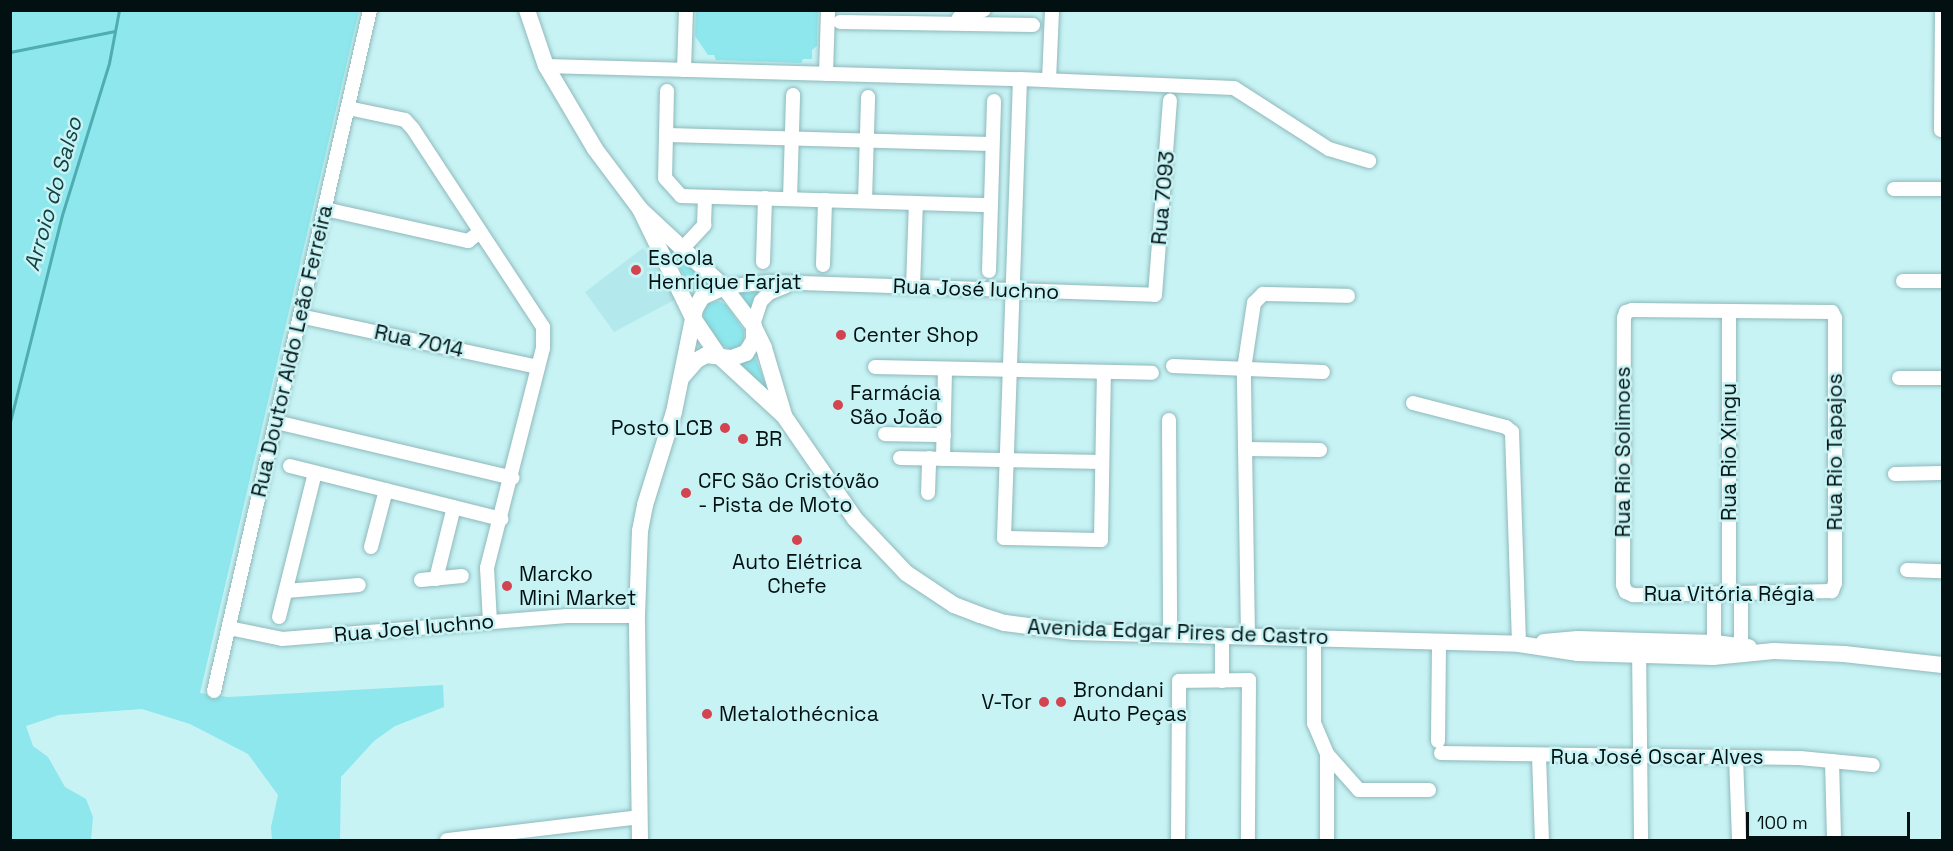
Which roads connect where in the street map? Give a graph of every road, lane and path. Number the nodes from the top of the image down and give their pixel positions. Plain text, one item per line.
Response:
1 (370, 10) edge
2 (527, 10) edge
3 (686, 10) edge
4 (828, 10) edge
5 (984, 10) edge
6 (1052, 10) edge
7 (1942, 10) edge
8 (882, 17) edge
9 (996, 18) edge
10 (840, 22) dead end
11 (959, 24) junction
12 (1033, 25) dead end
13 (546, 66) junction
14 (684, 70) junction
15 (826, 74) junction
16 (1020, 79) junction
17 (1049, 80) junction
18 (667, 92) dead end
19 (793, 95) dead end
20 (868, 97) dead end
21 (994, 101) dead end
22 (1170, 101) dead end
23 (348, 108) junction
24 (1941, 130) edge
25 (666, 135) junction
26 (792, 138) junction
27 (867, 140) junction
28 (992, 144) junction
29 (1369, 161) dead end
30 (1894, 189) dead end
31 (1942, 189) edge
32 (705, 197) junction
33 (765, 198) junction
34 (790, 199) junction
35 (825, 200) junction
36 (865, 201) junction
37 (916, 203) junction
38 (991, 205) junction
39 (325, 209) junction
40 (640, 209) junction
41 (480, 232) junction
42 (682, 249) junction
43 (763, 262) dead end
44 (823, 265) dead end
45 (989, 271) dead end
46 (1903, 281) dead end
47 (1942, 281) edge
48 (796, 285) junction
49 (724, 287) junction
50 (913, 287) junction
51 (1013, 290) junction
52 (1155, 295) joint
53 (1348, 296) dead end
54 (1729, 311) junction
55 (300, 316) junction
56 (693, 318) junction
57 (753, 325) junction
58 (718, 355) junction
59 (1173, 366) dead end
60 (538, 367) junction
61 (874, 367) dead end
62 (945, 369) junction
63 (1244, 369) junction
64 (1008, 370) junction
65 (1104, 372) junction
66 (1323, 372) dead end
67 (1152, 373) dead end
68 (682, 378) junction
69 (1899, 378) dead end
70 (1942, 378) edge
71 (1413, 403) dead end
72 (784, 416) junction
73 (1169, 420) dead end
74 (276, 422) junction
75 (885, 434) dead end
76 (944, 435) junction
77 (1245, 449) junction
78 (1320, 450) dead end
79 (900, 458) dead end
80 (929, 458) junction
81 (944, 459) junction
82 (1006, 460) junction
83 (1102, 462) junction
84 (290, 466) dead end
85 (315, 472) junction
86 (1942, 473) edge
87 (1895, 474) dead end
88 (512, 478) junction
89 (386, 490) junction
90 (928, 493) dead end
91 (454, 507) junction
92 (501, 519) junction
93 (371, 548) dead end
94 (1907, 570) dead end
95 (1942, 571) edge
96 (462, 576) dead end
97 (436, 579) junction
98 (421, 580) dead end
99 (359, 585) dead end
100 (286, 591) junction
101 (1832, 591) joint
102 (1626, 592) joint
103 (1735, 593) junction
104 (1714, 594) junction
105 (637, 616) junction
106 (279, 617) dead end
107 (490, 622) junction
108 (229, 628) junction
109 (1170, 635) junction
110 (1222, 637) junction
111 (1248, 638) junction
112 (1314, 639) junction
113 (1439, 641) junction
114 (1714, 643) junction
115 (1519, 644) junction
116 (1741, 646) junction
117 (1639, 648) junction
118 (1774, 651) junction
119 (1942, 665) edge
120 (1222, 681) junction
121 (214, 691) dead end
122 (1327, 754) junction
123 (1539, 756) junction
124 (1639, 757) junction
125 (1736, 758) junction
126 (1832, 761) junction
127 (1873, 765) dead end
128 (1429, 790) dead end
129 (640, 817) junction
130 (447, 840) edge
131 (640, 840) edge
132 (1178, 840) edge
133 (1248, 840) edge
134 (1328, 840) edge
135 (1542, 840) edge
136 (1641, 840) edge
137 (1739, 840) edge
138 (1834, 840) edge

1 - 23 street, Rua Doutor Aldo Leão Ferreira
2 - 13 main road, Avenida Edgar Pires de Castro
3 - 14 street
4 - 15 street
5 - 11 street
6 - 17 street
7 - 24 street
8 - 10 street
8 - 11 street
9 - 11 street
9 - 12 street
13 - 14 street
13 - 40 main road, Avenida Edgar Pires de Castro
14 - 15 street
15 - 16 street
16 - 17 street
16 - 51 street
17 - 29 street
18 - 25 street
19 - 26 street
20 - 27 street
21 - 28 street
22 - 52 street, Rua 7093
23 - 39 street, Rua Doutor Aldo Leão Ferreira
23 - 41 street
25 - 26 street
25 - 32 street
26 - 27 street
26 - 34 street
27 - 28 street
27 - 36 street
28 - 38 street
30 - 31 street
32 - 33 street
32 - 42 street
33 - 34 street
33 - 43 street
34 - 35 street
35 - 36 street
35 - 44 street
36 - 37 street
37 - 38 street
37 - 50 street
38 - 45 street
39 - 41 street
39 - 55 street, Rua Doutor Aldo Leão Ferreira
40 - 42 main road, Avenida Edgar Pires de Castro
40 - 56 main road, Avenida Edgar Pires de Castro
41 - 60 street
42 - 49 main road, Avenida Edgar Pires de Castro
46 - 47 street
48 - 49 street, Rua José Iuchno
48 - 50 street, Rua José Iuchno
48 - 57 street, Rua José Iuchno
49 - 56 main road
49 - 57 main road, Avenida Edgar Pires de Castro
50 - 51 street, Rua José Iuchno
51 - 52 street, Rua José Iuchno
51 - 64 street
53 - 63 street
54 - 101 street, Rua Rio Tapajos
54 - 102 street, Rua Rio Solimoes
54 - 103 street, Rua Rio Xingu
55 - 60 street, Rua 7014
55 - 74 street, Rua Doutor Aldo Leão Ferreira
56 - 58 main road, Avenida Edgar Pires de Castro
56 - 68 main road
57 - 58 main road
57 - 72 main road, Avenida Edgar Pires de Castro
58 - 68 main road
58 - 72 main road, Avenida Edgar Pires de Castro
59 - 63 street
60 - 88 street
61 - 62 street
62 - 64 street
62 - 76 street
63 - 66 street
63 - 77 street
64 - 65 street
64 - 82 street
65 - 67 street
65 - 83 street
68 - 105 main road
69 - 70 street
71 - 115 street
72 - 109 main road, Avenida Edgar Pires de Castro
73 - 109 street
74 - 88 street
74 - 108 street, Rua Doutor Aldo Leão Ferreira
75 - 76 street
76 - 81 street
77 - 78 street
77 - 111 street
79 - 80 street
80 - 81 street
80 - 90 street
81 - 82 street
82 - 83 street
82 - 83 street
84 - 85 street
85 - 89 street
85 - 100 street
86 - 87 street
88 - 92 street
89 - 91 street
89 - 93 street
91 - 92 street
91 - 97 street
92 - 107 street
94 - 95 street
96 - 97 street
97 - 98 street
99 - 100 street
100 - 106 street
101 - 103 street, Rua Vitória Régia
102 - 104 street, Rua Vitória Régia
103 - 104 street, Rua Vitória Régia
103 - 116 street, Rua Rio Xingu
104 - 114 street
105 - 107 street, Rua Joel Iuchno
105 - 129 main road
107 - 108 street, Rua Joel Iuchno
108 - 121 street, Rua Doutor Aldo Leão Ferreira
109 - 110 main road, Avenida Edgar Pires de Castro
110 - 111 main road, Avenida Edgar Pires de Castro
110 - 120 street
111 - 112 main road, Avenida Edgar Pires de Castro
112 - 113 main road, Avenida Edgar Pires de Castro
112 - 122 street
113 - 115 main road, Avenida Edgar Pires de Castro
113 - 123 street, Rua José Oscar Alves
114 - 116 main road, Avenida Edgar Pires de Castro
114 - 117 main road, Avenida Edgar Pires de Castro
115 - 117 main road, Avenida Edgar Pires de Castro
116 - 118 main road, Avenida Edgar Pires de Castro
117 - 118 main road, Avenida Edgar Pires de Castro
117 - 124 street
118 - 119 main road, Avenida Edgar Pires de Castro
120 - 132 street
120 - 133 street
122 - 128 street
122 - 134 street
123 - 124 street, Rua José Oscar Alves
123 - 135 street
124 - 125 street, Rua José Oscar Alves
124 - 136 street
125 - 126 street, Rua José Oscar Alves
125 - 137 street
126 - 127 street, Rua José Oscar Alves
126 - 138 street
129 - 130 street
129 - 131 main road

